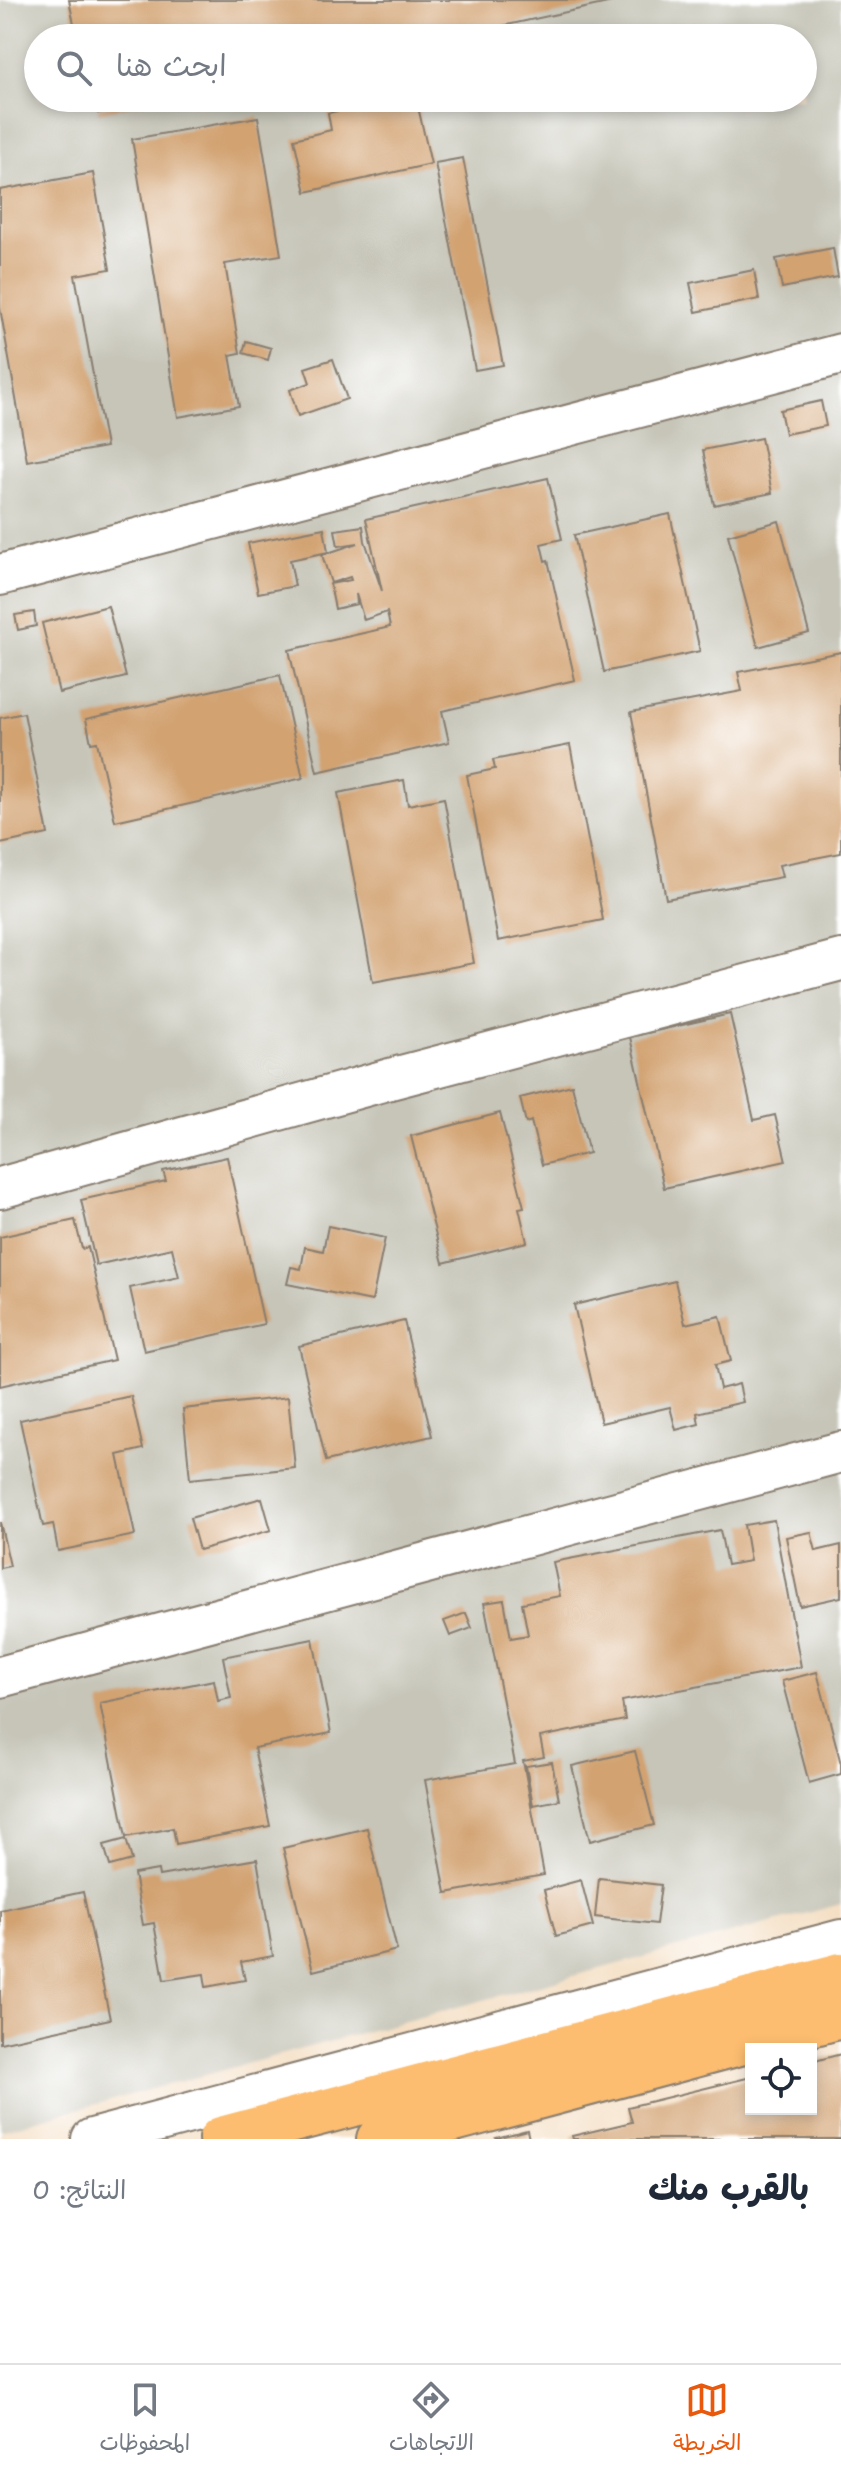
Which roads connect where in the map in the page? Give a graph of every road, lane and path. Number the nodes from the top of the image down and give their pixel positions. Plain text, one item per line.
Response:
1 (841, 354) edge
2 (0, 575) edge
3 (841, 960) edge
4 (0, 1188) edge
5 (841, 1452) edge
6 (0, 1677) edge
7 (841, 1940) edge
8 (841, 1975) edge
9 (841, 2016) edge
10 (278, 2118) edge
11 (92, 2139) edge
12 (221, 2139) edge
13 (379, 2139) edge

1 - 2 street
3 - 4 street
5 - 6 street
7 - 10 street
8 - 10 main road
9 - 13 main road
10 - 11 street
10 - 12 main road

